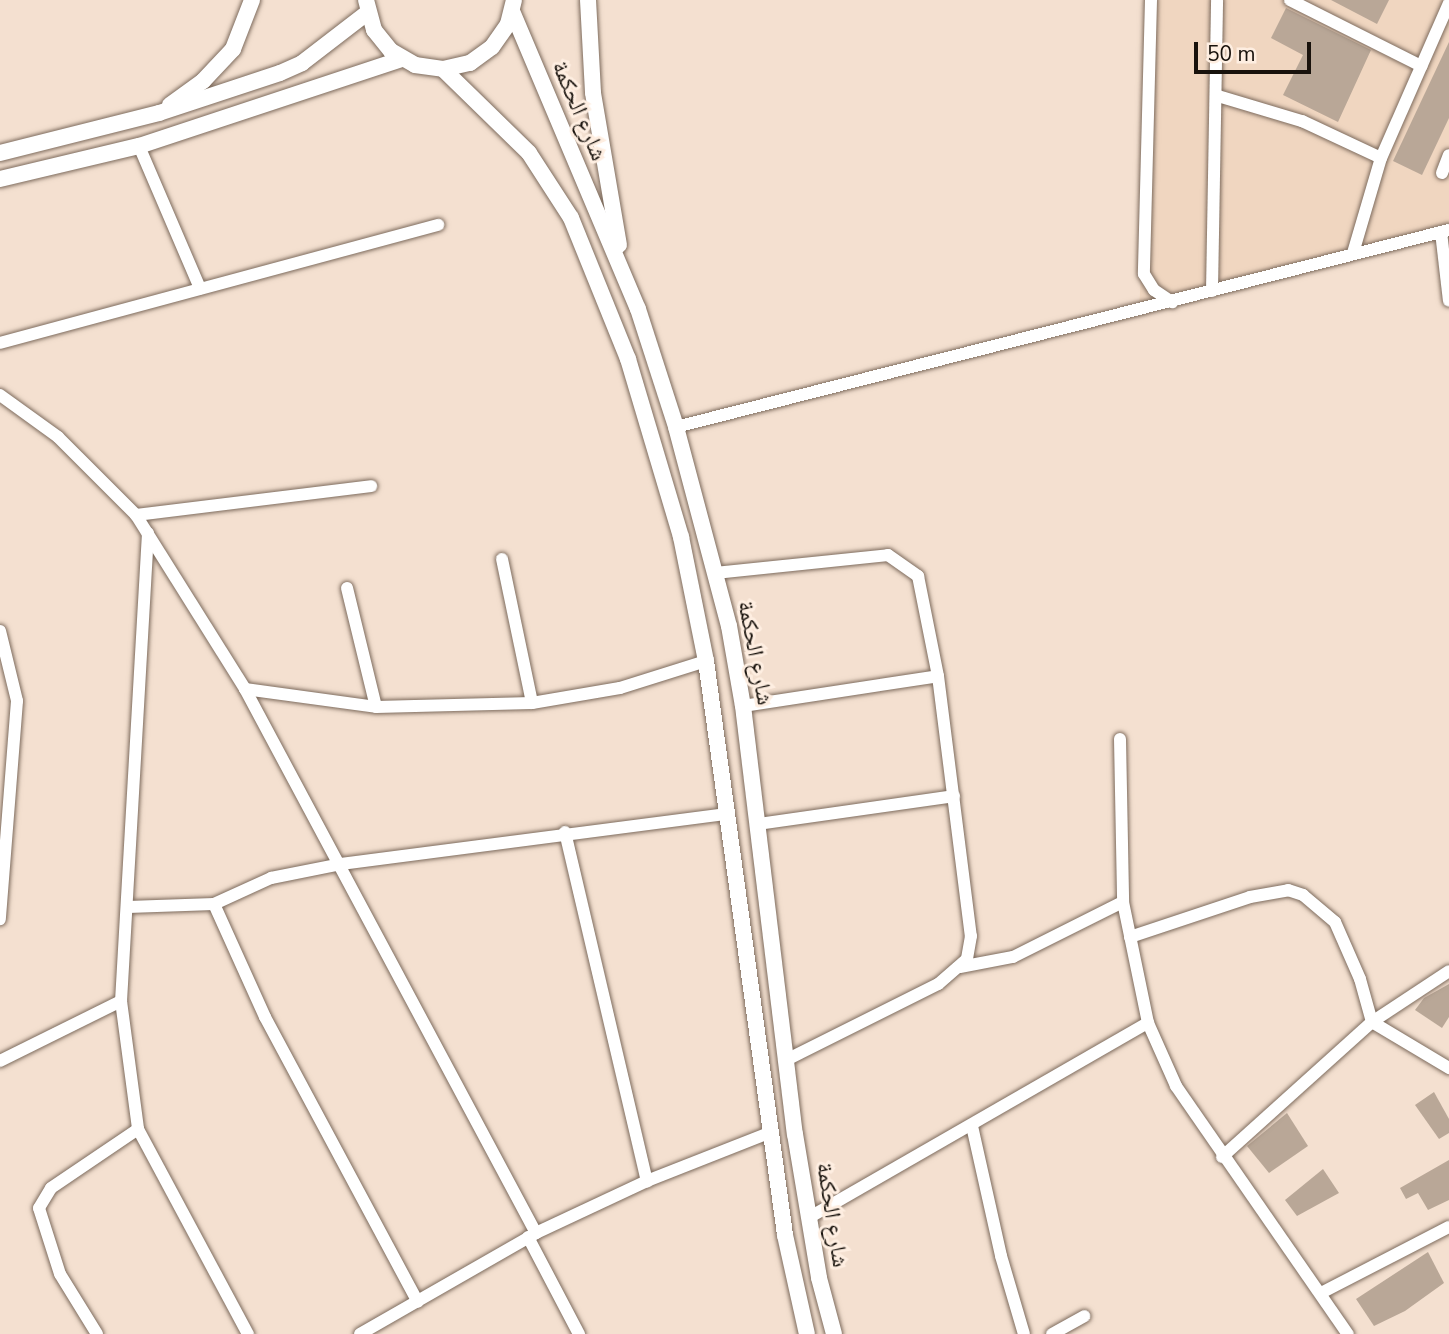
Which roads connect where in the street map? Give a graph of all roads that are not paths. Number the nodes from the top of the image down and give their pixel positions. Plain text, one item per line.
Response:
1 (252, 0) edge
2 (588, 0) edge
3 (1151, 0) edge
4 (1217, 0) edge
5 (1290, 0) edge
6 (1449, 3) edge
7 (513, 6) edge
8 (366, 7) edge
9 (402, 59) junction
10 (1421, 66) junction
11 (443, 69) junction
12 (1218, 96) junction
13 (159, 113) junction
14 (139, 146) junction
15 (0, 153) edge
16 (1449, 155) edge
17 (1381, 158) junction
18 (1442, 173) dead end
19 (0, 179) edge
20 (438, 225) dead end
21 (1445, 231) edge
22 (1353, 253) junction
23 (624, 272) junction
24 (200, 288) junction
25 (1212, 291) junction
26 (1449, 301) edge
27 (1172, 302) junction
28 (0, 343) edge
29 (0, 395) edge
30 (676, 427) junction
31 (371, 486) dead end
32 (136, 515) junction
33 (148, 533) junction
34 (502, 559) dead end
35 (715, 573) junction
36 (347, 588) dead end
37 (0, 631) edge
38 (706, 661) junction
39 (938, 676) junction
40 (244, 689) junction
41 (532, 703) junction
42 (743, 706) junction
43 (376, 707) junction
44 (1120, 738) dead end
45 (954, 796) junction
46 (725, 814) junction
47 (758, 824) junction
48 (565, 832) junction
49 (341, 864) junction
50 (1123, 902) junction
51 (214, 904) junction
52 (128, 907) junction
53 (0, 919) edge
54 (1130, 937) junction
55 (960, 967) junction
56 (1449, 971) edge
57 (121, 1001) junction
58 (1371, 1022) junction
59 (1148, 1023) junction
60 (788, 1059) junction
61 (0, 1061) edge
62 (1449, 1068) edge
63 (972, 1126) junction
64 (138, 1129) junction
65 (769, 1133) junction
66 (1222, 1157) junction
67 (647, 1181) junction
68 (810, 1217) junction
69 (1449, 1227) edge
70 (532, 1235) junction
71 (1321, 1293) junction
72 (418, 1302) junction
73 (1084, 1316) dead end
74 (97, 1334) edge
75 (248, 1334) edge
76 (360, 1334) edge
77 (579, 1334) edge
78 (807, 1334) edge
79 (834, 1334) edge
80 (1024, 1334) edge
81 (1052, 1334) edge
82 (1348, 1334) edge

1 - 13 street
2 - 23 street
3 - 27 street
4 - 12 street
5 - 10 street
6 - 10 street
7 - 11 street
7 - 23 street, شارع الحكمة
8 - 9 street
8 - 13 street
9 - 11 street
9 - 14 street
10 - 17 street
11 - 38 street
12 - 17 street
12 - 25 street
13 - 15 street
14 - 19 street
14 - 24 street
16 - 18 street
17 - 22 street
20 - 24 street
21 - 22 street
21 - 26 street
22 - 25 street
23 - 30 street, شارع الحكمة
24 - 28 street
25 - 27 street
27 - 30 street
29 - 32 street
30 - 35 street, شارع الحكمة
31 - 32 street
32 - 33 street
33 - 40 street
33 - 52 street
34 - 41 street
35 - 39 street
35 - 42 street, شارع الحكمة
36 - 43 street
37 - 53 street
38 - 41 street
38 - 46 street
39 - 42 street
39 - 45 street
40 - 43 street
40 - 49 street
41 - 43 street
42 - 47 street, شارع الحكمة
44 - 50 street
45 - 47 street
45 - 55 street
46 - 48 street
46 - 65 street
47 - 60 street, شارع الحكمة
48 - 49 street
48 - 67 street
49 - 51 street
49 - 70 street
50 - 54 street
50 - 55 street
51 - 52 street
51 - 72 street
52 - 57 street
54 - 58 street
54 - 59 street
55 - 60 street
56 - 58 street
57 - 61 street
57 - 64 street
58 - 62 street
58 - 66 street
59 - 63 street
59 - 66 street
60 - 68 street, شارع الحكمة
63 - 68 street
63 - 80 street
64 - 74 street
64 - 75 street
65 - 67 street
65 - 78 street
66 - 71 street
67 - 70 street
68 - 79 street, شارع الحكمة
69 - 71 street
70 - 72 street
70 - 77 street
71 - 82 street
72 - 76 street
73 - 81 street

